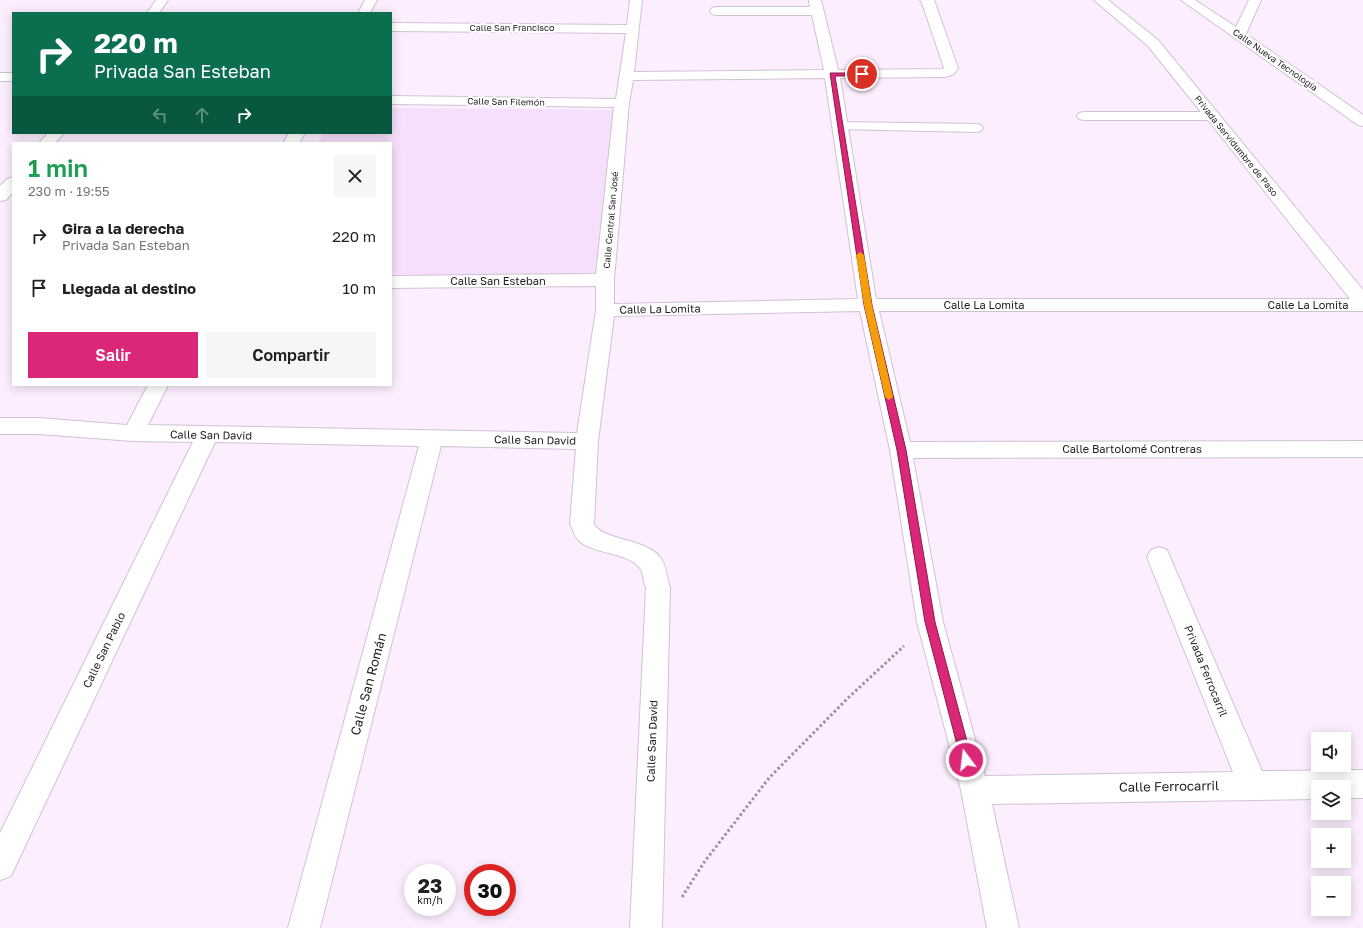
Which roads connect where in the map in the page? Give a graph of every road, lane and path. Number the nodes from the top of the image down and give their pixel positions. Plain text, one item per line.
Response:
1 (162, 0) edge
2 (371, 0) edge
3 (636, 0) edge
4 (1100, 0) edge
5 (1187, 0) edge
6 (1255, 0) edge
7 (927, 1) edge
8 (816, 5) edge
9 (716, 11) dead end
10 (154, 12) edge
11 (365, 12) edge
12 (392, 27) edge
13 (633, 29) junction
14 (1239, 35) junction
15 (832, 75) junction
16 (627, 76) junction
17 (0, 77) edge
18 (12, 77) edge
19 (392, 100) edge
20 (622, 103) junction
21 (1084, 116) dead end
22 (1211, 116) junction
23 (1363, 122) edge
24 (840, 126) junction
25 (976, 128) dead end
26 (55, 134) edge
27 (48, 142) edge
28 (605, 280) junction
29 (392, 282) edge
30 (1363, 302) edge
31 (868, 305) junction
32 (1363, 305) edge
33 (605, 310) junction
34 (157, 386) edge
35 (0, 426) edge
36 (132, 433) junction
37 (208, 434) junction
38 (432, 439) junction
39 (586, 441) junction
40 (1363, 449) edge
41 (901, 450) junction
42 (1159, 556) dead end
43 (930, 622) junction
44 (1363, 784) edge
45 (1253, 785) junction
46 (974, 790) junction
47 (0, 865) edge
48 (680, 901) dead end
49 (304, 928) edge
50 (646, 928) edge
51 (1004, 928) edge

1 - 10 street
2 - 11 street
3 - 13 street, Calle Central San José
4 - 22 street, Privada Servidumbre de Paso
5 - 14 street, Calle Nueva Tecnología
6 - 14 street
7 - 15 street
8 - 9 street
8 - 15 street
12 - 13 street, Calle San Francisco
13 - 16 street, Calle Central San José
14 - 23 street, Calle Nueva Tecnología
15 - 16 street
15 - 24 street
16 - 20 street, Calle Central San José
17 - 18 street
19 - 20 street, Calle San Filemón
20 - 28 street, Calle Central San José
21 - 22 street
22 - 30 street, Privada Servidumbre de Paso
24 - 25 lane
24 - 31 street
26 - 27 street
28 - 29 street, Calle San Esteban
28 - 33 street, Calle Central San José
31 - 32 street, Calle La Lomita
31 - 33 street, Calle La Lomita
31 - 41 street
33 - 39 street, Calle Central San José
34 - 36 street
35 - 36 street, Calle San David
36 - 37 street, Calle San David
37 - 38 street, Calle San David
37 - 47 street, Calle San Pablo
38 - 39 street, Calle San David
38 - 49 street, Calle San Román
39 - 50 street, Calle San David
40 - 41 street, Calle Bartolomé Contreras
41 - 43 street
42 - 45 street, Privada Ferrocarril
43 - 46 street
43 - 48 path
44 - 45 street, Calle Ferrocarril
45 - 46 street, Calle Ferrocarril
46 - 51 street

